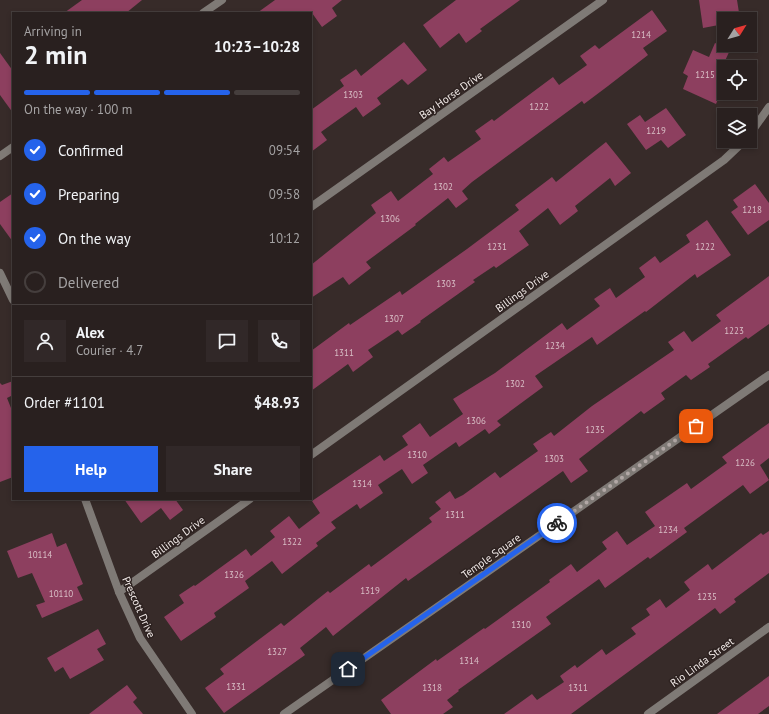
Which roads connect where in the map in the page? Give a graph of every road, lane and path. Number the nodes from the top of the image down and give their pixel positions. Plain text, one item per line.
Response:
1 (222, 0) edge
2 (603, 0) edge
3 (204, 12) edge
4 (769, 107) edge
5 (757, 124) edge
6 (12, 148) edge
7 (737, 148) edge
8 (0, 156) edge
9 (312, 206) edge
10 (0, 273) edge
11 (12, 298) edge
12 (769, 374) edge
13 (312, 454) edge
14 (85, 500) edge
15 (249, 500) edge
16 (119, 592) junction
17 (769, 627) edge
18 (192, 714) edge
19 (284, 714) edge
20 (648, 714) edge

1 - 3 street
2 - 9 street, Bay Horse Drive
4 - 5 street
6 - 8 street
7 - 13 street, Billings Drive
10 - 11 street
12 - 19 street, Temple Square
14 - 16 street, Prescott Drive
15 - 16 street, Billings Drive
16 - 18 street, Prescott Drive
17 - 20 street, Rio Linda Street

